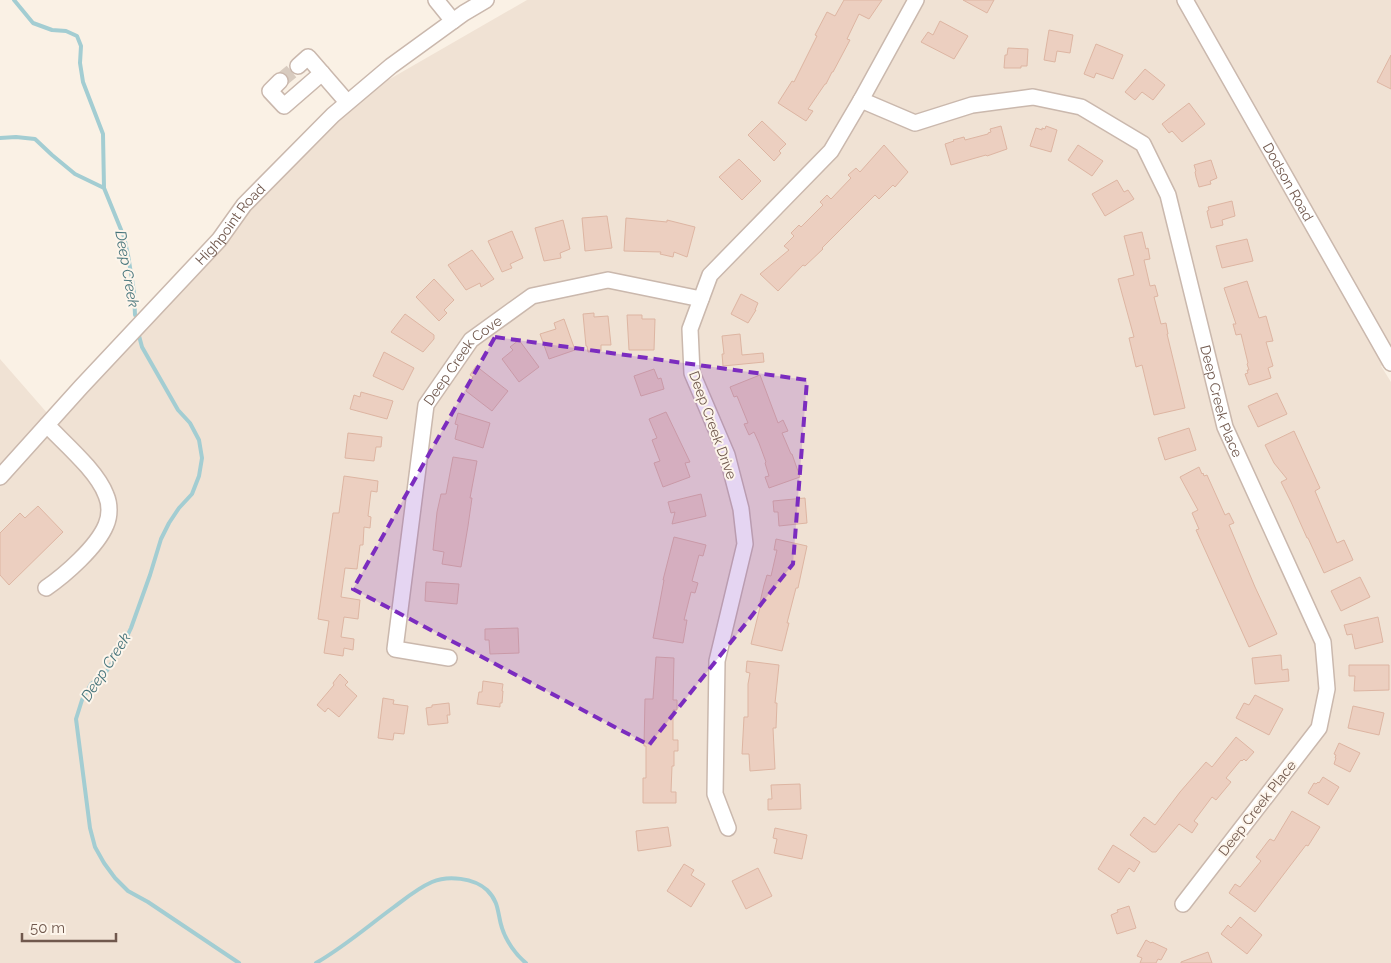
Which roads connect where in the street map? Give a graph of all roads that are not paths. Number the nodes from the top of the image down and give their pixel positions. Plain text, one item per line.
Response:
1 (436, 0) edge
2 (486, 0) edge
3 (916, 0) edge
4 (1185, 0) edge
5 (453, 21) junction
6 (303, 61) dead end
7 (322, 73) junction
8 (275, 86) dead end
9 (861, 100) junction
10 (348, 102) junction
11 (701, 299) junction
12 (1391, 363) edge
13 (47, 425) junction
14 (0, 477) edge
15 (46, 588) dead end
16 (449, 658) dead end
17 (728, 828) dead end
18 (1183, 904) dead end

1 - 5 street
2 - 5 street, Highpoint Road
3 - 9 street, Deep Creek Drive
4 - 12 street, Dodson Road
5 - 10 street, Highpoint Road
6 - 7 street
7 - 8 street
7 - 10 street
9 - 11 street, Deep Creek Drive
9 - 18 street, Deep Creek Place
10 - 13 street, Highpoint Road
11 - 16 street, Deep Creek Cove
11 - 17 street, Deep Creek Drive
13 - 14 street, Highpoint Road
13 - 15 street

